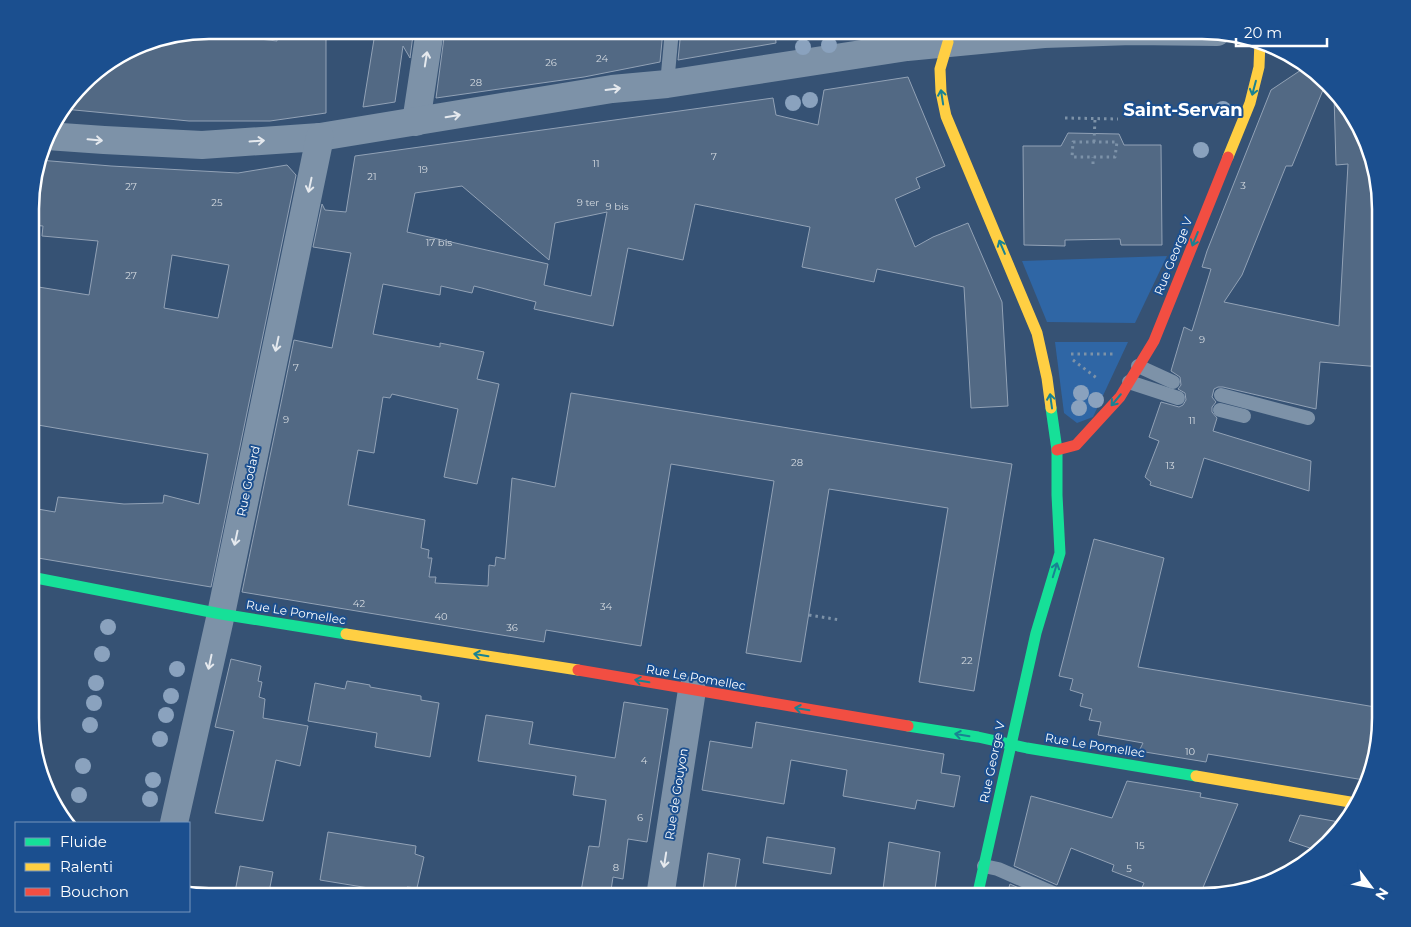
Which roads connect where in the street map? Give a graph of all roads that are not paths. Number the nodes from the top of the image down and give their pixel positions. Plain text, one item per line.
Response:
1 (429, 39) edge
2 (671, 39) edge
3 (902, 39) edge
4 (917, 39) edge
5 (975, 39) edge
6 (948, 42) junction
7 (1260, 49) edge
8 (667, 84) junction
9 (416, 122) junction
10 (56, 137) edge
11 (320, 138) junction
12 (1138, 366) junction
13 (1129, 382) junction
14 (1173, 382) dead end
15 (1222, 395) dead end
16 (1178, 398) dead end
17 (1220, 410) dead end
18 (1244, 416) dead end
19 (1308, 418) dead end
20 (1057, 450) junction
21 (1057, 495) junction
22 (1047, 542) dead end
23 (1042, 571) dead end
24 (39, 578) edge
25 (221, 614) junction
26 (1036, 633) junction
27 (692, 690) junction
28 (1010, 744) junction
29 (1350, 802) edge
30 (174, 822) edge
31 (984, 866) junction
32 (661, 888) edge
33 (979, 888) edge
34 (1042, 888) edge

9 -> 1 street
2 - 8 lane
3 - 8 street
4 - 6 street
5 - 6 street
20 -> 6 street, Rue George V
7 -> 12 street, Rue George V
9 -> 8 street
9 - 11 street
10 -> 11 street
11 -> 25 street, Rue Godard
12 - 13 street, Rue George V
12 - 14 lane
13 - 16 lane
13 -> 20 street, Rue George V
15 - 19 lane
17 - 18 lane
20 - 21 street, Rue George V
21 - 22 street, Rue George V
26 -> 21 street, Rue George V
23 - 26 street, Rue George V
24 - 25 street, Rue Le Pomellec
27 -> 25 street, Rue Le Pomellec
25 -> 30 street, Rue Godard
26 - 28 street, Rue George V
28 -> 27 street, Rue Le Pomellec
27 -> 32 street, Rue de Gouyon
28 - 29 street, Rue Le Pomellec
28 - 31 street, Rue George V
31 - 33 street, Rue George V
31 - 34 lane

